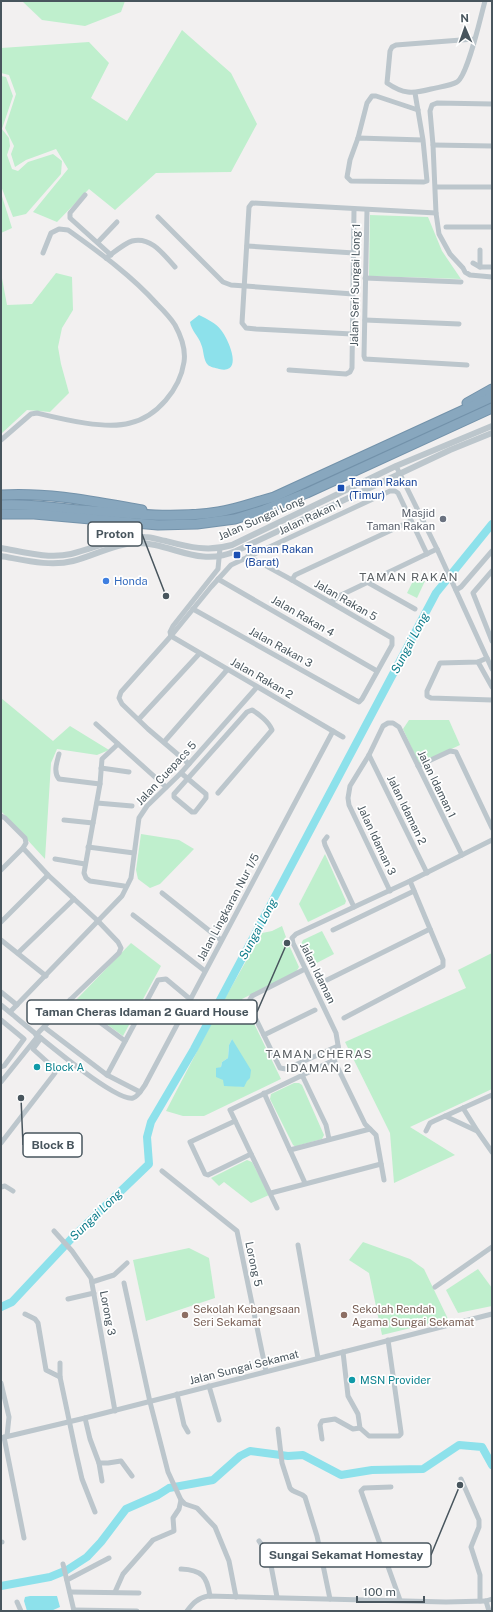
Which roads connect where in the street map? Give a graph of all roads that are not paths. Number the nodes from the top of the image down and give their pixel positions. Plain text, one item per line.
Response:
1 (485, 1) edge
2 (474, 39) junction
3 (414, 93) junction
4 (492, 104) edge
5 (418, 110) junction
6 (358, 138) junction
7 (423, 140) junction
8 (433, 145) junction
9 (492, 146) edge
10 (436, 187) junction
11 (492, 187) edge
12 (85, 195) dead end
13 (354, 210) junction
14 (367, 210) junction
15 (436, 213) junction
16 (158, 217) dead end
17 (117, 222) dead end
18 (446, 227) dead end
19 (492, 227) edge
20 (98, 242) junction
21 (247, 246) junction
22 (480, 250) dead end
23 (43, 253) dead end
24 (354, 253) junction
25 (108, 256) junction
26 (473, 262) dead end
27 (175, 267) dead end
28 (480, 267) junction
29 (492, 267) edge
30 (492, 277) edge
31 (366, 278) junction
32 (461, 282) dead end
33 (244, 287) junction
34 (353, 294) junction
35 (365, 320) junction
36 (459, 324) dead end
37 (352, 334) junction
38 (467, 365) dead end
39 (289, 370) dead end
40 (492, 389) edge
41 (492, 397) edge
42 (492, 408) edge
43 (440, 421) junction
44 (492, 426) edge
45 (492, 433) edge
46 (1, 440) edge
47 (396, 466) junction
48 (400, 474) junction
49 (1, 495) edge
50 (1, 505) edge
51 (1, 514) edge
52 (191, 515) junction
53 (411, 521) junction
54 (1, 548) edge
55 (220, 548) junction
56 (437, 549) junction
57 (492, 551) edge
58 (428, 554) junction
59 (1, 556) edge
60 (248, 556) junction
61 (220, 557) junction
62 (490, 573) edge
63 (218, 579) junction
64 (292, 580) junction
65 (367, 582) junction
66 (454, 587) junction
67 (331, 602) junction
68 (193, 609) junction
69 (415, 609) dead end
70 (171, 636) junction
71 (492, 641) edge
72 (199, 654) junction
73 (487, 658) junction
74 (478, 662) junction
75 (492, 669) edge
76 (227, 670) junction
77 (377, 671) junction
78 (257, 687) junction
79 (492, 687) edge
80 (492, 700) edge
81 (139, 719) junction
82 (393, 723) joint
83 (96, 724) dead end
84 (333, 730) junction
85 (343, 737) dead end
86 (164, 742) junction
87 (118, 744) junction
88 (59, 754) dead end
89 (369, 755) junction
90 (189, 764) junction
91 (418, 766) junction
92 (100, 768) junction
93 (129, 772) dead end
94 (181, 772) junction
95 (188, 778) junction
96 (100, 784) junction
97 (166, 787) junction
98 (218, 794) dead end
99 (97, 803) junction
100 (132, 806) dead end
101 (1, 816) edge
102 (64, 820) dead end
103 (93, 823) junction
104 (492, 828) edge
105 (327, 837) dead end
106 (492, 840) edge
107 (88, 847) junction
108 (23, 848) junction
109 (134, 853) junction
110 (462, 855) junction
111 (55, 859) dead end
112 (85, 864) junction
113 (1, 870) edge
114 (427, 873) junction
115 (48, 875) junction
116 (410, 882) junction
117 (124, 886) dead end
118 (390, 891) junction
119 (414, 891) junction
120 (162, 893) dead end
121 (74, 899) junction
122 (354, 907) junction
123 (133, 915) dead end
124 (98, 921) junction
125 (1, 922) edge
126 (430, 929) junction
127 (333, 930) dead end
128 (1, 940) edge
129 (221, 940) junction
130 (18, 953) junction
131 (305, 969) junction
132 (205, 971) junction
133 (46, 976) junction
134 (327, 980) dead end
135 (1, 992) edge
136 (190, 999) junction
137 (70, 1000) junction
138 (1, 1005) edge
139 (17, 1005) junction
140 (315, 1010) dead end
141 (10, 1012) junction
142 (344, 1018) dead end
143 (1, 1020) edge
144 (44, 1027) junction
145 (264, 1035) junction
146 (39, 1036) junction
147 (125, 1041) junction
148 (338, 1046) junction
149 (334, 1060) junction
150 (1, 1067) edge
151 (107, 1075) junction
152 (302, 1075) junction
153 (1, 1082) edge
154 (140, 1092) junction
155 (264, 1093) junction
156 (492, 1095) edge
157 (463, 1108) junction
158 (445, 1116) junction
159 (235, 1121) junction
160 (370, 1129) junction
161 (426, 1131) dead end
162 (478, 1132) junction
163 (329, 1140) junction
164 (1, 1143) edge
165 (290, 1150) junction
166 (492, 1152) edge
167 (251, 1154) junction
168 (381, 1164) junction
169 (162, 1171) dead end
170 (384, 1180) dead end
171 (305, 1183) junction
172 (1, 1187) edge
173 (13, 1191) dead end
174 (271, 1193) junction
175 (277, 1208) dead end
176 (54, 1231) dead end
177 (298, 1245) dead end
178 (492, 1247) edge
179 (127, 1263) dead end
180 (92, 1282) junction
181 (124, 1283) dead end
182 (435, 1287) dead end
183 (94, 1293) junction
184 (68, 1299) dead end
185 (25, 1314) dead end
186 (492, 1314) edge
187 (388, 1340) junction
188 (342, 1352) junction
189 (318, 1358) junction
190 (60, 1363) dead end
191 (266, 1371) junction
192 (60, 1377) junction
193 (1, 1383) edge
194 (209, 1386) junction
195 (177, 1394) junction
196 (150, 1402) junction
197 (115, 1411) junction
198 (86, 1418) junction
199 (219, 1420) dead end
200 (69, 1422) junction
201 (360, 1428) junction
202 (278, 1429) dead end
203 (188, 1432) dead end
204 (4, 1437) edge
205 (322, 1439) dead end
206 (99, 1463) junction
207 (132, 1476) dead end
208 (461, 1479) dead end
209 (102, 1481) dead end
210 (391, 1487) dead end
211 (179, 1498) junction
212 (95, 1512) dead end
213 (24, 1538) dead end
214 (259, 1541) dead end
215 (109, 1558) dead end
216 (63, 1564) dead end
217 (181, 1569) dead end
218 (66, 1577) junction
219 (70, 1592) junction
220 (115, 1592) junction
221 (139, 1592) dead end
222 (210, 1596) junction
223 (236, 1597) junction
224 (277, 1597) junction
225 (330, 1599) junction
226 (400, 1600) junction
227 (489, 1600) edge
228 (480, 1601) junction
229 (17, 1602) dead end
230 (74, 1610) edge
231 (21, 1611) edge
232 (108, 1611) edge
233 (137, 1611) edge
234 (187, 1611) edge
235 (489, 1611) edge

1 - 2 street
2 - 3 street
2 - 3 street
3 - 5 street
4 - 8 street
5 - 6 street
5 - 7 street
6 - 7 street
6 - 7 street
8 - 9 street
8 - 10 street
10 - 11 street
10 - 15 street
12 - 20 street
13 - 14 street, Jalan Seri Sungai Long 1
13 - 21 street, Jalan Seri Sungai Long 1
13 - 24 street
14 - 15 street, Jalan Seri Sungai Long 1
14 - 31 street, Jalan Seri Sungai Long 1
15 - 30 street
16 - 33 street
17 - 20 street
18 - 19 street
20 - 25 street
21 - 24 street
21 - 33 street, Jalan Seri Sungai Long 1
22 - 28 street
23 - 25 street
24 - 34 street
25 - 27 street
25 - 46 street
26 - 28 street
28 - 29 street
31 - 32 street
31 - 35 street, Jalan Seri Sungai Long 1
33 - 34 street
33 - 37 street, Jalan Seri Sungai Long 1
34 - 37 street
35 - 36 street
35 - 38 street, Jalan Seri Sungai Long 1
37 - 39 street
40 - 43 highway
41 - 43 highway
42 - 51 highway
43 - 52 highway
44 - 47 street, Jalan Sungai Long
45 - 48 street, Jalan Sungai Long
47 - 48 street
47 - 55 street, Jalan Sungai Long
48 - 56 street
48 - 61 street, Jalan Sungai Long
49 - 52 highway
50 - 52 highway
53 - 58 street
53 - 60 street, Jalan Rakan 1
53 - 64 street
54 - 55 street, Jalan Sungai Long
55 - 61 street
56 - 58 street
56 - 66 street
57 - 66 street
58 - 65 street
59 - 61 street, Jalan Sungai Long
60 - 63 street, Jalan Rakan 1
60 - 64 street, Jalan Rakan 5
61 - 70 street
62 - 71 street
63 - 68 street, Jalan Rakan 1
63 - 77 street, Jalan Rakan 4
64 - 67 street, Jalan Rakan 5
65 - 67 street
65 - 69 street
66 - 73 street
67 - 77 street, Jalan Rakan 5
68 - 70 street, Jalan Rakan 1
68 - 77 street, Jalan Rakan 3
70 - 72 street, Jalan Rakan 2
70 - 81 street, Jalan Rakan 1
72 - 76 street, Jalan Rakan 2
72 - 81 street
73 - 74 street
73 - 75 street
74 - 79 street
74 - 80 street
76 - 78 street, Jalan Rakan 2
76 - 86 street
78 - 84 street, Jalan Rakan 2
78 - 90 street, Jalan Cuepacs 5
81 - 86 street
82 - 89 street, Jalan Idaman 3
82 - 91 street, Jalan Idaman 1
83 - 87 street
84 - 85 street, Jalan Rakan 2
84 - 129 street, Jalan Lingkaran Nur 1/5
86 - 90 street
87 - 92 street
87 - 97 street
88 - 96 street
89 - 114 street, Jalan Idaman 2
89 - 118 street, Jalan Idaman 3
90 - 94 street, Jalan Cuepacs 5
91 - 104 street
91 - 110 street, Jalan Idaman 1
92 - 93 street
92 - 96 street
94 - 95 street
94 - 97 street, Jalan Cuepacs 5
95 - 95 street
95 - 98 street
96 - 99 street
97 - 109 street, Jalan Cuepacs 5
99 - 100 street
99 - 103 street
101 - 108 street
102 - 103 street
103 - 107 street
105 - 122 street
106 - 110 street, Jalan Idaman
107 - 109 street
107 - 112 street
108 - 113 street
108 - 115 street
109 - 124 street, Jalan Cuepacs 5
110 - 114 street, Jalan Idaman
111 - 112 street
112 - 117 street
114 - 116 street, Jalan Idaman
115 - 121 street
115 - 125 street
116 - 118 street, Jalan Idaman
116 - 119 street
118 - 122 street, Jalan Idaman
119 - 126 street
119 - 127 street
120 - 129 street
121 - 124 street
121 - 130 street
122 - 131 street, Jalan Idaman
123 - 132 street
124 - 133 street, Jalan Cuepacs 5
124 - 137 street
126 - 134 street
126 - 142 street
128 - 130 street
129 - 132 street, Jalan Lingkaran Nur 1/5
130 - 133 street
131 - 145 street
131 - 148 street, Jalan Idaman
132 - 136 street, Jalan Lingkaran Nur 1/5
133 - 139 street, Jalan Cuepacs 5
135 - 139 street
136 - 147 street
136 - 154 street, Jalan Lingkaran Nur 1/5
137 - 144 street
137 - 147 street
138 - 141 street
139 - 141 street, Jalan Cuepacs 5
140 - 145 street
141 - 146 street
143 - 150 street
144 - 146 street
144 - 151 street
145 - 148 street
146 - 153 street
146 - 154 street
146 - 164 street
147 - 151 street
148 - 149 street
149 - 152 street
149 - 160 street
151 - 154 street
152 - 155 street
152 - 163 street
155 - 159 street
155 - 165 street
156 - 157 street
157 - 158 street
157 - 162 street
158 - 161 street
158 - 162 street
159 - 167 street
159 - 167 street
160 - 163 street
160 - 168 street
162 - 166 street
163 - 165 street
165 - 171 street
167 - 174 street
168 - 170 street
168 - 171 street
169 - 191 street, Lorong 5
171 - 174 street
172 - 173 street
174 - 175 street
176 - 180 street, Lorong 3
177 - 189 street
178 - 182 street
179 - 180 street
180 - 183 street, Lorong 3
181 - 196 street
183 - 184 street
183 - 197 street, Lorong 3
185 - 192 street
186 - 187 street, Jalan Sungai Sekamat
187 - 188 street, Jalan Sungai Sekamat
187 - 201 street
188 - 189 street, Jalan Sungai Sekamat
188 - 201 street
189 - 191 street, Jalan Sungai Sekamat
190 - 192 street
191 - 194 street, Jalan Sungai Sekamat
192 - 200 street
193 - 204 street
194 - 195 street, Jalan Sungai Sekamat
194 - 199 street
195 - 196 street, Jalan Sungai Sekamat
195 - 203 street
196 - 197 street, Jalan Sungai Sekamat
196 - 211 street
197 - 198 street, Jalan Sungai Sekamat
198 - 200 street, Jalan Sungai Sekamat
198 - 206 street
200 - 204 street, Jalan Sungai Sekamat
200 - 212 street
201 - 205 street
202 - 225 street
204 - 213 street
206 - 207 street
206 - 209 street
208 - 228 street
210 - 226 street
211 - 220 street
211 - 223 street
214 - 224 street
215 - 218 street
216 - 218 street
217 - 222 street
218 - 219 street
219 - 220 street
219 - 230 street
220 - 221 street
222 - 223 street
222 - 234 street
223 - 224 street
224 - 225 street
225 - 226 street
226 - 228 street
227 - 228 street
227 - 235 street
229 - 231 street
230 - 232 street
232 - 233 street

